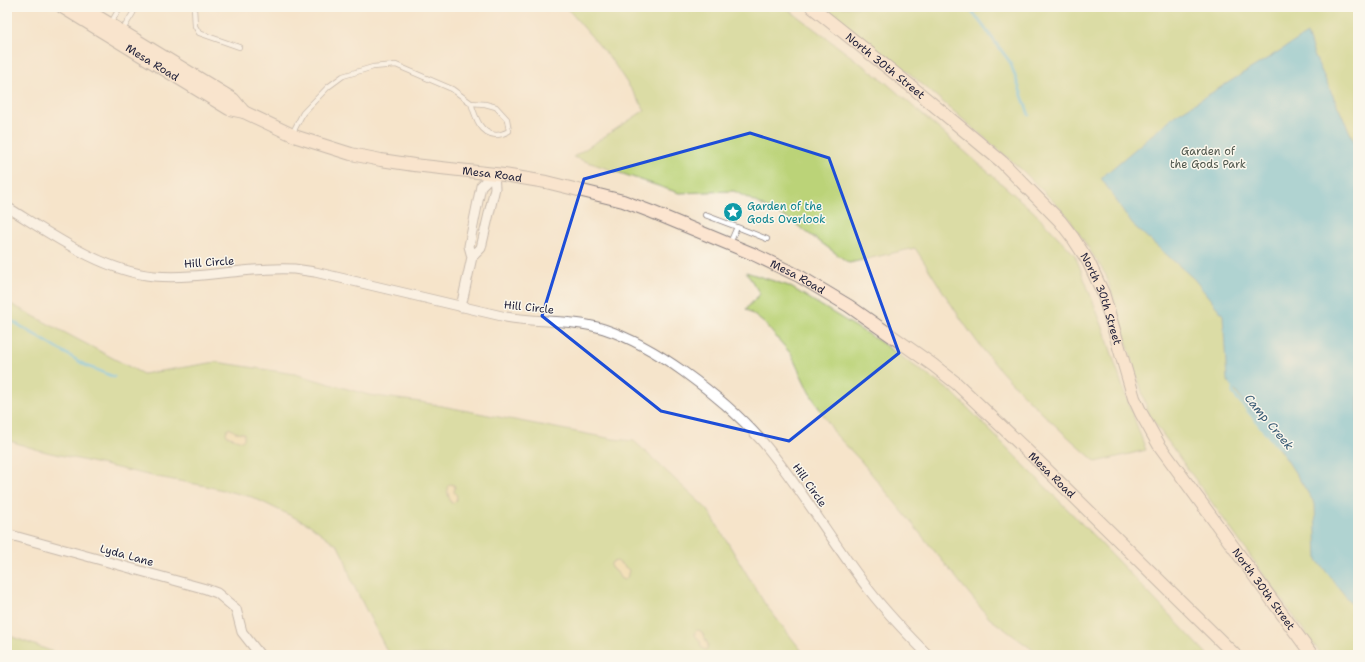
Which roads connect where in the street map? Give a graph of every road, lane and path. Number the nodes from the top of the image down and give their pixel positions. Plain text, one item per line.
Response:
1 (62, 7) edge
2 (82, 7) edge
3 (120, 7) edge
4 (135, 7) edge
5 (194, 7) edge
6 (812, 7) edge
7 (107, 29) junction
8 (119, 36) junction
9 (239, 47) dead end
10 (471, 103) junction
11 (292, 134) junction
12 (494, 173) junction
13 (7, 207) edge
14 (705, 215) dead end
15 (475, 217) junction
16 (488, 220) junction
17 (737, 227) junction
18 (767, 239) dead end
19 (729, 244) junction
20 (472, 257) junction
21 (461, 307) junction
22 (7, 534) edge
23 (260, 655) edge
24 (928, 655) edge
25 (1235, 655) edge
26 (1312, 655) edge

1 - 7 main road, Mesa Road
2 - 7 main road, Mesa Road
3 - 7 lane
4 - 8 lane
5 - 9 lane
6 - 26 main road, North 30th Street
7 - 8 main road, Mesa Road
8 - 11 main road, Mesa Road
10 - 10 lane
10 - 11 lane
11 - 12 main road, Mesa Road
12 - 15 street
12 - 16 street
12 - 19 main road, Mesa Road
13 - 21 street, Hill Circle
14 - 17 lane
15 - 16 street
15 - 20 street
16 - 20 street
17 - 18 lane
17 - 19 lane
19 - 25 main road, Mesa Road
20 - 21 street
21 - 24 street, Hill Circle
22 - 23 street, Lyda Lane

